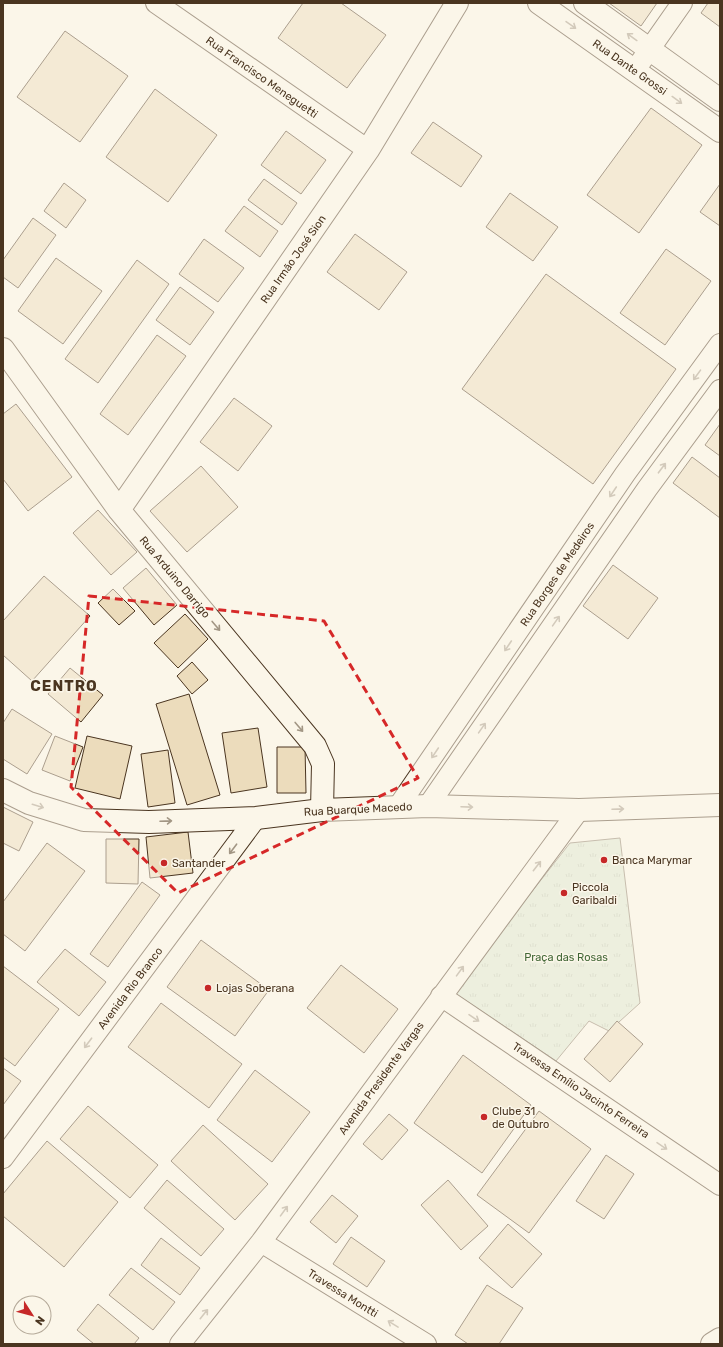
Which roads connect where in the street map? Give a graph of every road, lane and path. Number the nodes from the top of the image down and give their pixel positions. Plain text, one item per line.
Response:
1 (156, 3) edge
2 (457, 3) edge
3 (539, 3) edge
4 (585, 3) edge
5 (682, 3) edge
6 (650, 50) junction
7 (635, 70) junction
8 (720, 100) edge
9 (720, 131) edge
10 (368, 150) junction
11 (720, 344) edge
12 (3, 349) edge
13 (720, 390) edge
14 (626, 474) junction
15 (646, 489) junction
16 (119, 510) junction
17 (3, 790) edge
18 (428, 806) junction
19 (720, 806) edge
20 (398, 807) junction
21 (322, 810) junction
22 (579, 810) junction
23 (256, 818) junction
24 (442, 996) junction
25 (3, 1158) edge
26 (720, 1185) edge
27 (261, 1242) junction
28 (720, 1339) edge
29 (180, 1344) edge
30 (426, 1344) edge
31 (712, 1344) edge

1 - 10 street, Rua Francisco Meneguetti
2 - 10 street, Rua Irmão José Sion
3 -> 7 street, Rua Dante Grossi
6 -> 4 street
5 - 6 street
6 - 7 street
6 - 8 street
7 -> 9 street, Rua Dante Grossi
10 - 16 street, Rua Irmão José Sion
11 -> 14 street, Rua Borges de Medeiros
12 - 16 street, Rua Arduino Darrigo
15 -> 13 street
14 - 15 street
14 -> 20 street, Rua Borges de Medeiros
18 -> 15 street
16 -> 21 street, Rua Arduino Darrigo
17 -> 23 street, Rua Buarque Macedo
18 - 20 street, Rua Buarque Macedo
18 -> 22 street, Rua Buarque Macedo
22 -> 19 street, Rua Buarque Macedo
20 - 21 street, Rua Buarque Macedo
21 - 23 street, Rua Buarque Macedo
24 -> 22 street, Avenida Presidente Vargas
23 -> 25 street, Avenida Rio Branco
24 -> 26 street, Travessa Emílio Jacinto Ferreira
27 -> 24 street, Avenida Presidente Vargas
29 -> 27 street, Avenida Presidente Vargas
30 -> 27 street, Travessa Montti
28 - 31 street

